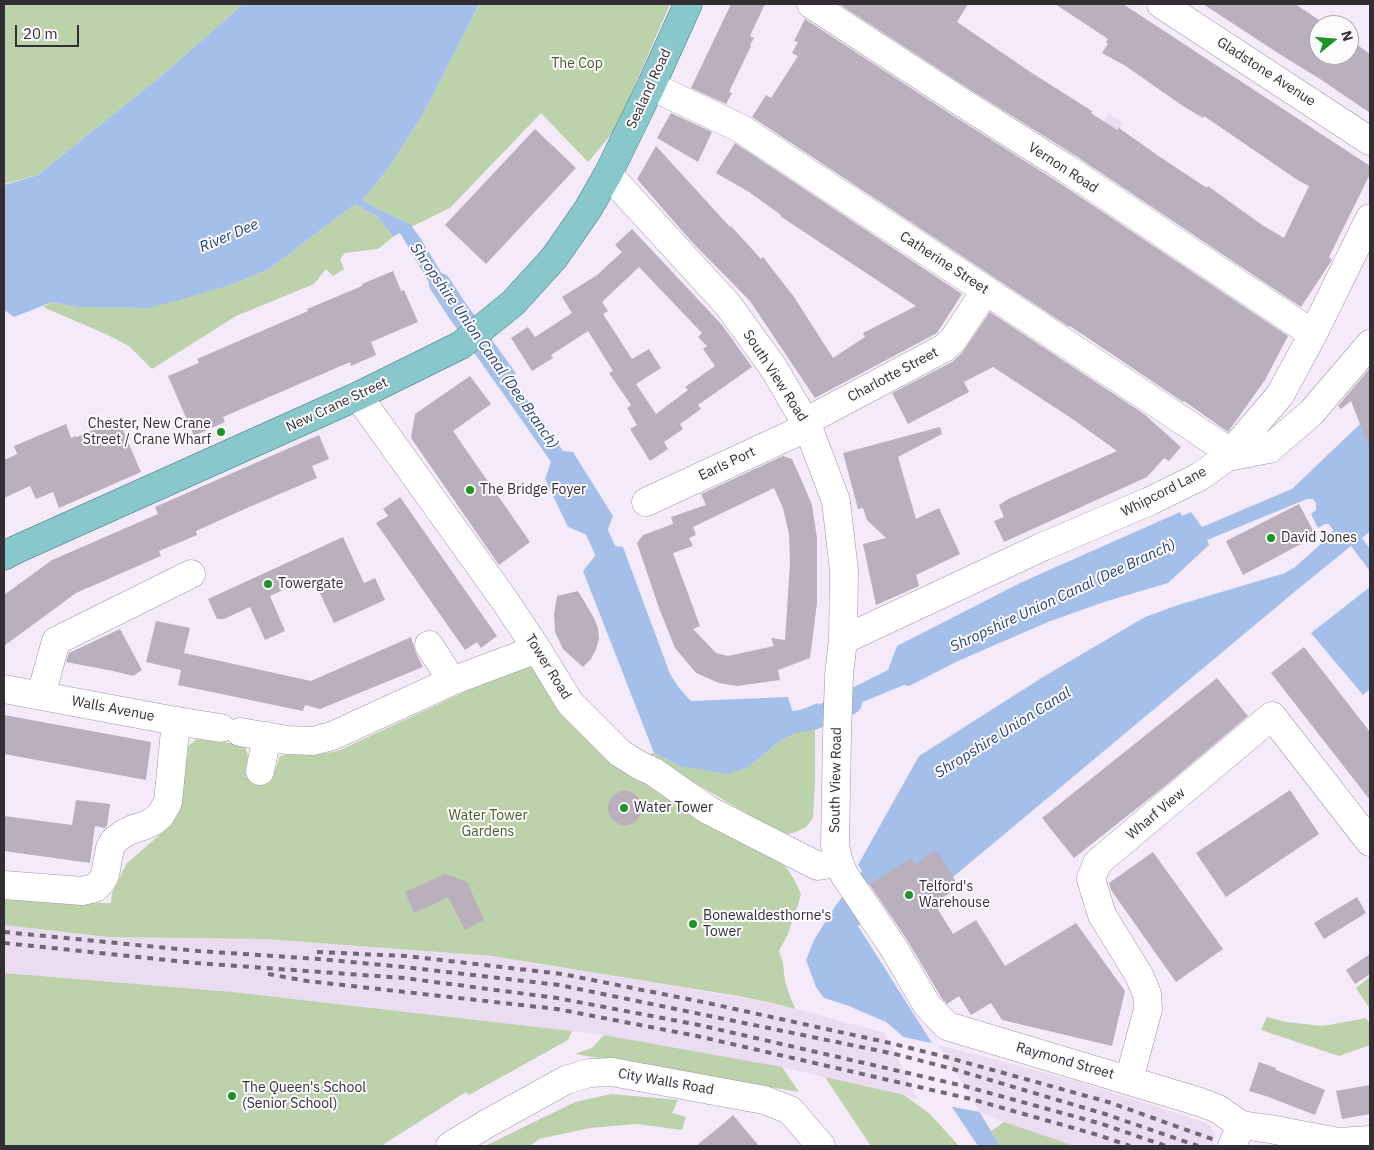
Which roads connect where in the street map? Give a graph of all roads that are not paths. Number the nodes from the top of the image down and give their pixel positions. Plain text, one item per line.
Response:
1 (688, 4) edge
2 (812, 4) edge
3 (1162, 4) edge
4 (651, 86) junction
5 (1370, 141) edge
6 (608, 174) junction
7 (1370, 218) edge
8 (986, 290) junction
9 (1313, 334) junction
10 (1370, 344) edge
11 (358, 396) junction
12 (807, 424) junction
13 (1228, 454) junction
14 (646, 502) dead end
15 (4, 556) edge
16 (191, 574) dead end
17 (843, 640) junction
18 (429, 644) dead end
19 (537, 649) junction
20 (452, 681) junction
21 (4, 689) edge
22 (41, 696) junction
23 (176, 720) junction
24 (267, 736) junction
25 (260, 771) dead end
26 (1370, 842) edge
27 (842, 870) junction
28 (4, 884) edge
29 (1129, 1080) junction
30 (1236, 1136) edge
31 (1370, 1140) edge
32 (450, 1146) edge
33 (821, 1146) edge

1 - 4 main road, Sealand Road
2 - 9 street, Vernon Road
3 - 5 street, Gladstone Avenue
4 - 6 main road, Sealand Road
4 - 8 street, Catherine Street
6 - 11 main road, New Crane Street
6 - 12 street, South View Road
7 - 9 street, Whipcord Lane
8 - 12 street, Charlotte Street
8 - 13 street, Catherine Street
9 - 13 street, Whipcord Lane
10 - 13 street
11 - 15 main road, New Crane Street
11 - 19 street, Tower Road
12 - 14 street, Earls Port
12 - 17 street, South View Road
13 - 17 street, Whipcord Lane
16 - 22 street
17 - 27 street, South View Road
18 - 20 street
19 - 20 street, Walls Avenue
19 - 27 street, Tower Road
20 - 24 street, Walls Avenue
21 - 22 street, Walls Avenue
22 - 23 street, Walls Avenue
23 - 24 street, Walls Avenue
23 - 28 street
24 - 25 street
26 - 29 street, Wharf View
27 - 29 street, Raymond Street
29 - 30 street, Raymond Street
30 - 31 street, Raymond Street
32 - 33 street, City Walls Road

